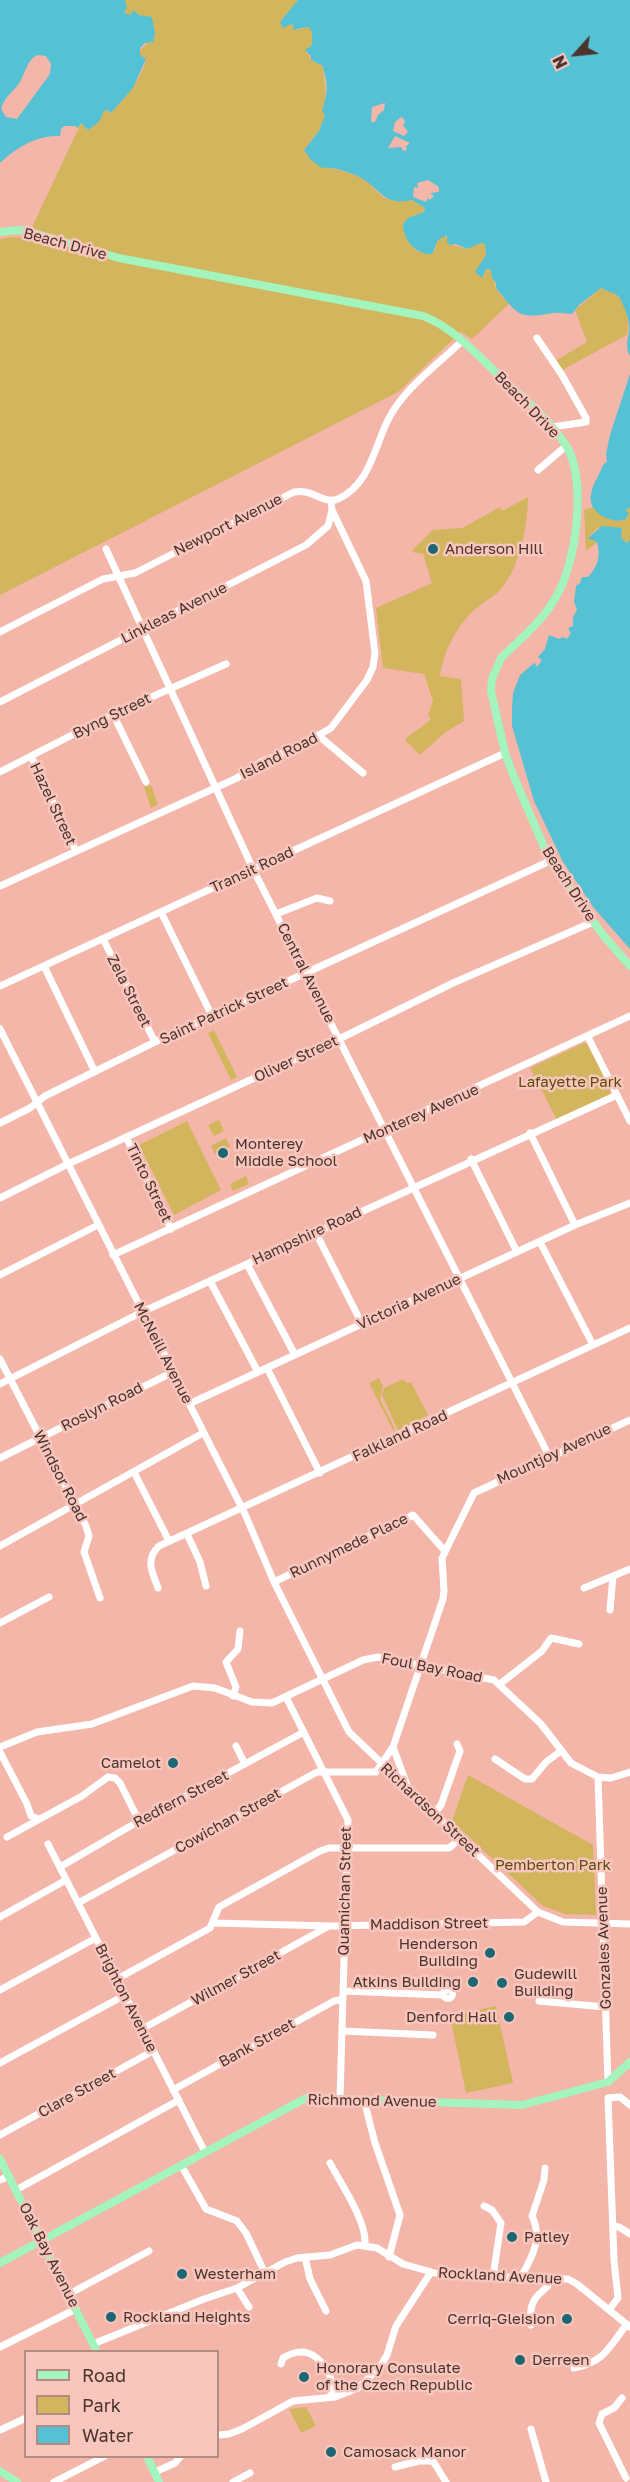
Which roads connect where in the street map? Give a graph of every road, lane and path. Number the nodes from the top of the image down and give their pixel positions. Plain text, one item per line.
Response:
1 (0, 232) edge
2 (537, 338) dead end
3 (462, 341) junction
4 (552, 427) junction
5 (566, 446) junction
6 (538, 470) dead end
7 (331, 500) junction
8 (332, 510) junction
9 (106, 549) dead end
10 (119, 578) junction
11 (142, 630) junction
12 (0, 632) edge
13 (226, 664) dead end
14 (170, 688) junction
15 (0, 702) edge
16 (113, 714) junction
17 (319, 736) junction
18 (505, 753) junction
19 (31, 756) junction
20 (0, 772) edge
21 (363, 773) dead end
22 (146, 782) dead end
23 (216, 787) junction
24 (76, 851) junction
25 (550, 861) junction
26 (253, 869) junction
27 (0, 886) edge
28 (330, 901) dead end
29 (161, 912) junction
30 (276, 914) junction
31 (593, 922) junction
32 (103, 939) junction
33 (44, 966) junction
34 (630, 966) edge
35 (306, 973) junction
36 (0, 986) edge
37 (212, 1016) junction
38 (630, 1016) edge
39 (0, 1029) edge
40 (588, 1037) junction
41 (339, 1039) junction
42 (155, 1042) junction
43 (3, 1046) edge
44 (95, 1072) junction
45 (616, 1095) junction
46 (36, 1103) junction
47 (630, 1121) edge
48 (0, 1123) edge
49 (385, 1130) junction
50 (530, 1132) junction
51 (126, 1137) junction
52 (471, 1160) junction
53 (68, 1164) junction
54 (413, 1186) junction
55 (0, 1198) edge
56 (630, 1203) edge
57 (98, 1225) junction
58 (576, 1225) junction
59 (171, 1228) junction
60 (315, 1231) junction
61 (540, 1242) junction
62 (517, 1252) junction
63 (114, 1255) junction
64 (247, 1264) junction
65 (0, 1275) edge
66 (460, 1279) junction
67 (210, 1281) junction
68 (142, 1312) junction
69 (362, 1324) junction
70 (630, 1328) edge
71 (593, 1345) junction
72 (295, 1355) junction
73 (0, 1359) edge
74 (267, 1368) junction
75 (173, 1372) junction
76 (258, 1372) junction
77 (10, 1380) junction
78 (513, 1383) junction
79 (0, 1384) edge
80 (189, 1404) junction
81 (630, 1420) edge
82 (203, 1433) junction
83 (41, 1438) junction
84 (549, 1456) junction
85 (0, 1458) edge
86 (134, 1472) junction
87 (320, 1473) junction
88 (75, 1505) junction
89 (241, 1507) junction
90 (187, 1534) junction
91 (169, 1541) junction
92 (0, 1546) edge
93 (444, 1550) junction
94 (630, 1569) edge
95 (613, 1576) junction
96 (274, 1582) junction
97 (206, 1586) dead end
98 (158, 1587) dead end
99 (584, 1588) dead end
100 (49, 1597) dead end
101 (100, 1598) dead end
102 (610, 1610) dead end
103 (0, 1623) edge
104 (240, 1631) dead end
105 (579, 1644) dead end
106 (420, 1664) junction
107 (322, 1679) junction
108 (500, 1684) junction
109 (233, 1696) junction
110 (286, 1697) junction
111 (304, 1732) junction
112 (457, 1744) dead end
113 (236, 1746) dead end
114 (393, 1746) junction
115 (0, 1747) edge
116 (561, 1751) junction
117 (0, 1752) edge
118 (495, 1759) dead end
119 (245, 1764) junction
120 (381, 1764) junction
121 (630, 1772) edge
122 (325, 1773) junction
123 (598, 1778) junction
124 (409, 1790) junction
125 (434, 1814) junction
126 (42, 1819) junction
127 (139, 1821) junction
128 (7, 1837) dead end
129 (460, 1839) junction
130 (48, 1844) dead end
131 (348, 1848) junction
132 (60, 1867) junction
133 (66, 1880) junction
134 (78, 1903) junction
135 (538, 1912) junction
136 (0, 1917) edge
137 (603, 1922) junction
138 (213, 1923) junction
139 (630, 1924) edge
140 (345, 1925) junction
141 (330, 1926) junction
142 (96, 1938) junction
143 (117, 1979) junction
144 (0, 1990) edge
145 (343, 1991) junction
146 (125, 1995) junction
147 (443, 1995) dead end
148 (343, 1999) junction
149 (539, 2001) dead end
150 (605, 2007) junction
151 (142, 2029) junction
152 (342, 2031) junction
153 (434, 2035) dead end
154 (153, 2051) junction
155 (0, 2062) edge
156 (630, 2062) edge
157 (608, 2082) junction
158 (173, 2090) junction
159 (340, 2099) junction
160 (179, 2100) junction
161 (364, 2100) junction
162 (630, 2105) edge
163 (0, 2135) edge
164 (205, 2152) junction
165 (0, 2159) edge
166 (330, 2163) dead end
167 (181, 2165) junction
168 (545, 2168) dead end
169 (4, 2178) edge
170 (16, 2190) junction
171 (484, 2206) dead end
172 (613, 2226) junction
173 (630, 2234) edge
174 (42, 2242) junction
175 (364, 2245) junction
176 (149, 2251) dead end
177 (305, 2257) junction
178 (389, 2257) junction
179 (0, 2263) edge
180 (431, 2272) junction
181 (266, 2273) junction
182 (493, 2277) junction
183 (521, 2277) junction
184 (551, 2278) junction
185 (237, 2288) junction
186 (69, 2294) junction
187 (249, 2307) dead end
188 (76, 2308) junction
189 (609, 2310) junction
190 (326, 2311) dead end
191 (531, 2325) dead end
192 (628, 2325) edge
193 (0, 2347) edge
194 (95, 2348) edge
195 (281, 2364) dead end
196 (574, 2368) dead end
197 (330, 2397) junction
198 (622, 2398) dead end
199 (24, 2419) edge
200 (531, 2429) dead end
201 (0, 2430) edge
202 (219, 2435) edge
203 (103, 2458) edge
204 (148, 2458) edge
205 (180, 2458) edge
206 (394, 2467) dead end
207 (0, 2471) edge
208 (155, 2472) junction
209 (250, 2474) dead end
210 (628, 2477) edge
211 (17, 2482) edge
212 (54, 2482) edge
213 (159, 2482) edge
214 (233, 2482) edge
215 (446, 2482) edge
216 (546, 2482) edge
217 (618, 2482) edge

1 - 3 main road, Beach Drive
2 - 4 street
3 - 4 main road, Beach Drive
3 - 7 street
4 - 5 main road, Beach Drive
5 - 6 street
5 - 18 main road, Beach Drive
7 - 8 street, Island Road
7 - 10 street, Newport Avenue
8 - 11 street, Linkleas Avenue
8 - 17 street, Island Road
9 - 10 street, Central Avenue
10 - 11 street, Central Avenue
10 - 12 street, Newport Avenue
11 - 14 street, Central Avenue
11 - 15 street, Linkleas Avenue
13 - 14 street, Byng Street
14 - 16 street, Byng Street
14 - 23 street, Central Avenue
16 - 19 street, Byng Street
16 - 22 street
17 - 21 street
17 - 23 street, Island Road
18 - 25 main road, Beach Drive
18 - 26 street, Transit Road
19 - 20 street, Byng Street
19 - 24 street, Hazel Street
23 - 24 street, Island Road
23 - 26 street, Central Avenue
24 - 27 street, Island Road
25 - 31 main road, Beach Drive
25 - 35 street, Saint Patrick Street
26 - 29 street, Transit Road
26 - 30 street, Central Avenue
28 - 30 street
29 - 32 street, Transit Road
29 - 37 street
30 - 35 street, Central Avenue
31 - 34 main road, Beach Drive
31 - 41 street, Oliver Street
32 - 33 street, Transit Road
32 - 42 street, Zela Street
33 - 36 street, Transit Road
33 - 44 street
35 - 37 street, Saint Patrick Street
35 - 41 street, Central Avenue
37 - 42 street, Saint Patrick Street
38 - 40 street, Monterey Avenue
39 - 43 street, McNeill Avenue
40 - 45 street
40 - 49 street, Monterey Avenue
41 - 49 street, Central Avenue
41 - 51 street, Oliver Street
42 - 44 street, Saint Patrick Street
43 - 46 street, McNeill Avenue
44 - 46 street, Saint Patrick Street
45 - 47 street
45 - 50 street, Hampshire Road
46 - 48 street, Saint Patrick Street
46 - 53 street, McNeill Avenue
49 - 54 street, Central Avenue
49 - 59 street, Monterey Avenue
50 - 52 street, Hampshire Road
50 - 58 street
51 - 53 street, Oliver Street
51 - 59 street, Tinto Street
52 - 54 street, Hampshire Road
52 - 62 street
53 - 55 street, Oliver Street
53 - 57 street, McNeill Avenue
54 - 60 street, Hampshire Road
54 - 66 street, Central Avenue
56 - 58 street, Victoria Avenue
57 - 63 street, McNeill Avenue
57 - 65 street
58 - 61 street, Victoria Avenue
59 - 63 street, Monterey Avenue
60 - 64 street, Hampshire Road
60 - 69 street
61 - 62 street, Victoria Avenue
61 - 71 street
62 - 66 street, Victoria Avenue
63 - 68 street, McNeill Avenue
64 - 67 street, Hampshire Road
64 - 72 street
66 - 69 street, Victoria Avenue
66 - 78 street, Central Avenue
67 - 68 street, Hampshire Road
67 - 76 street
68 - 75 street, McNeill Avenue
68 - 77 street, Hampshire Road
69 - 72 street, Victoria Avenue
70 - 71 street, Falkland Road
71 - 78 street, Falkland Road
72 - 74 street, Victoria Avenue
73 - 77 street, Windsor Road
74 - 76 street, Victoria Avenue
74 - 87 street
75 - 80 street, McNeill Avenue
75 - 83 street, Roslyn Road
76 - 80 street, Victoria Avenue
77 - 79 street, Hampshire Road
77 - 83 street, Windsor Road
78 - 84 street, Central Avenue
78 - 87 street, Falkland Road
80 - 82 street, McNeill Avenue
81 - 84 street, Mountjoy Avenue
82 - 86 street
82 - 89 street, McNeill Avenue
83 - 85 street, Roslyn Road
83 - 88 street, Windsor Road
84 - 93 street, Mountjoy Avenue
86 - 88 street
86 - 91 street
87 - 89 street, Falkland Road
88 - 92 street
88 - 101 street, Windsor Road
89 - 90 street, Falkland Road
89 - 96 street, McNeill Avenue
90 - 91 street, Falkland Road
90 - 97 street
91 - 98 street
93 - 96 street, Runnymede Place
93 - 106 street
94 - 95 street
95 - 99 street
95 - 102 street
96 - 107 street, McNeill Avenue
100 - 103 street
104 - 109 street
105 - 108 street
106 - 107 street, Foul Bay Road
106 - 108 street, Foul Bay Road
106 - 114 street
107 - 110 street, Foul Bay Road
107 - 120 street, Richardson Street
108 - 116 street, Foul Bay Road
109 - 110 street, Foul Bay Road
109 - 115 street, Foul Bay Road
110 - 111 street, Quamichan Street
111 - 119 street, Redfern Street
111 - 122 street, Quamichan Street
112 - 125 street
113 - 119 street
114 - 120 street
114 - 124 street
116 - 118 street
116 - 123 street, Foul Bay Road
117 - 126 street
119 - 127 street, Redfern Street
120 - 122 street, Cowichan Street
120 - 124 street, Richardson Street
121 - 123 street
122 - 131 street, Quamichan Street
122 - 134 street, Cowichan Street
123 - 137 street, Gonzales Avenue
124 - 125 street, Richardson Street
125 - 129 street, Richardson Street
126 - 127 street
126 - 128 street
127 - 132 street, Redfern Street
129 - 131 street
129 - 135 street, Richardson Street
130 - 132 street, Brighton Avenue
131 - 138 street
131 - 140 street, Quamichan Street
132 - 133 street, Brighton Avenue
133 - 134 street, Brighton Avenue
133 - 136 street
134 - 142 street, Brighton Avenue
135 - 137 street, Richardson Street
135 - 140 street, Maddison Street
137 - 139 street, Richardson Street
137 - 150 street, Gonzales Avenue
138 - 141 street, Maddison Street
138 - 143 street
140 - 141 street, Maddison Street
140 - 145 street, Quamichan Street
141 - 151 street, Wilmer Street
142 - 143 street, Brighton Avenue
142 - 144 street
143 - 146 street, Brighton Avenue
145 - 147 street
145 - 148 street, Quamichan Street
146 - 151 street, Brighton Avenue
146 - 155 street
148 - 152 street, Quamichan Street
148 - 158 street, Bank Street
149 - 150 street
150 - 157 street, Gonzales Avenue
151 - 154 street, Brighton Avenue
152 - 153 street
152 - 159 street, Quamichan Street
154 - 158 street, Brighton Avenue
154 - 163 street, Clare Street
156 - 157 main road, Richmond Avenue
157 - 161 main road, Richmond Avenue
158 - 160 street, Brighton Avenue
159 - 161 main road, Richmond Avenue
159 - 164 main road, Richmond Avenue
160 - 164 street, Brighton Avenue
160 - 170 street
161 - 178 street
162 - 172 street
164 - 167 main road, Richmond Avenue
165 - 169 main road, Oak Bay Avenue
166 - 175 street
167 - 174 main road, Richmond Avenue
167 - 181 street
168 - 183 street
169 - 170 main road, Oak Bay Avenue
170 - 174 main road, Oak Bay Avenue
171 - 182 street
172 - 173 street
172 - 189 street
174 - 179 main road, Richmond Avenue
174 - 186 main road, Oak Bay Avenue
175 - 177 street
175 - 178 street, Rockland Avenue
176 - 186 street
177 - 181 street
177 - 190 street
178 - 180 street, Rockland Avenue
180 - 182 street, Rockland Avenue
180 - 197 street
181 - 185 street
182 - 183 street, Rockland Avenue
183 - 184 street, Rockland Avenue
184 - 189 street, Rockland Avenue
184 - 191 street
185 - 187 street
185 - 194 street
186 - 188 main road, Oak Bay Avenue
188 - 193 street
188 - 194 main road, Oak Bay Avenue
189 - 192 street, Rockland Avenue
192 - 196 street
195 - 197 street
197 - 202 street
198 - 210 street
199 - 201 street
200 - 216 street
203 - 212 street
204 - 208 main road
205 - 208 street
206 - 215 street
207 - 211 main road
208 - 213 main road
209 - 214 street
210 - 217 street

